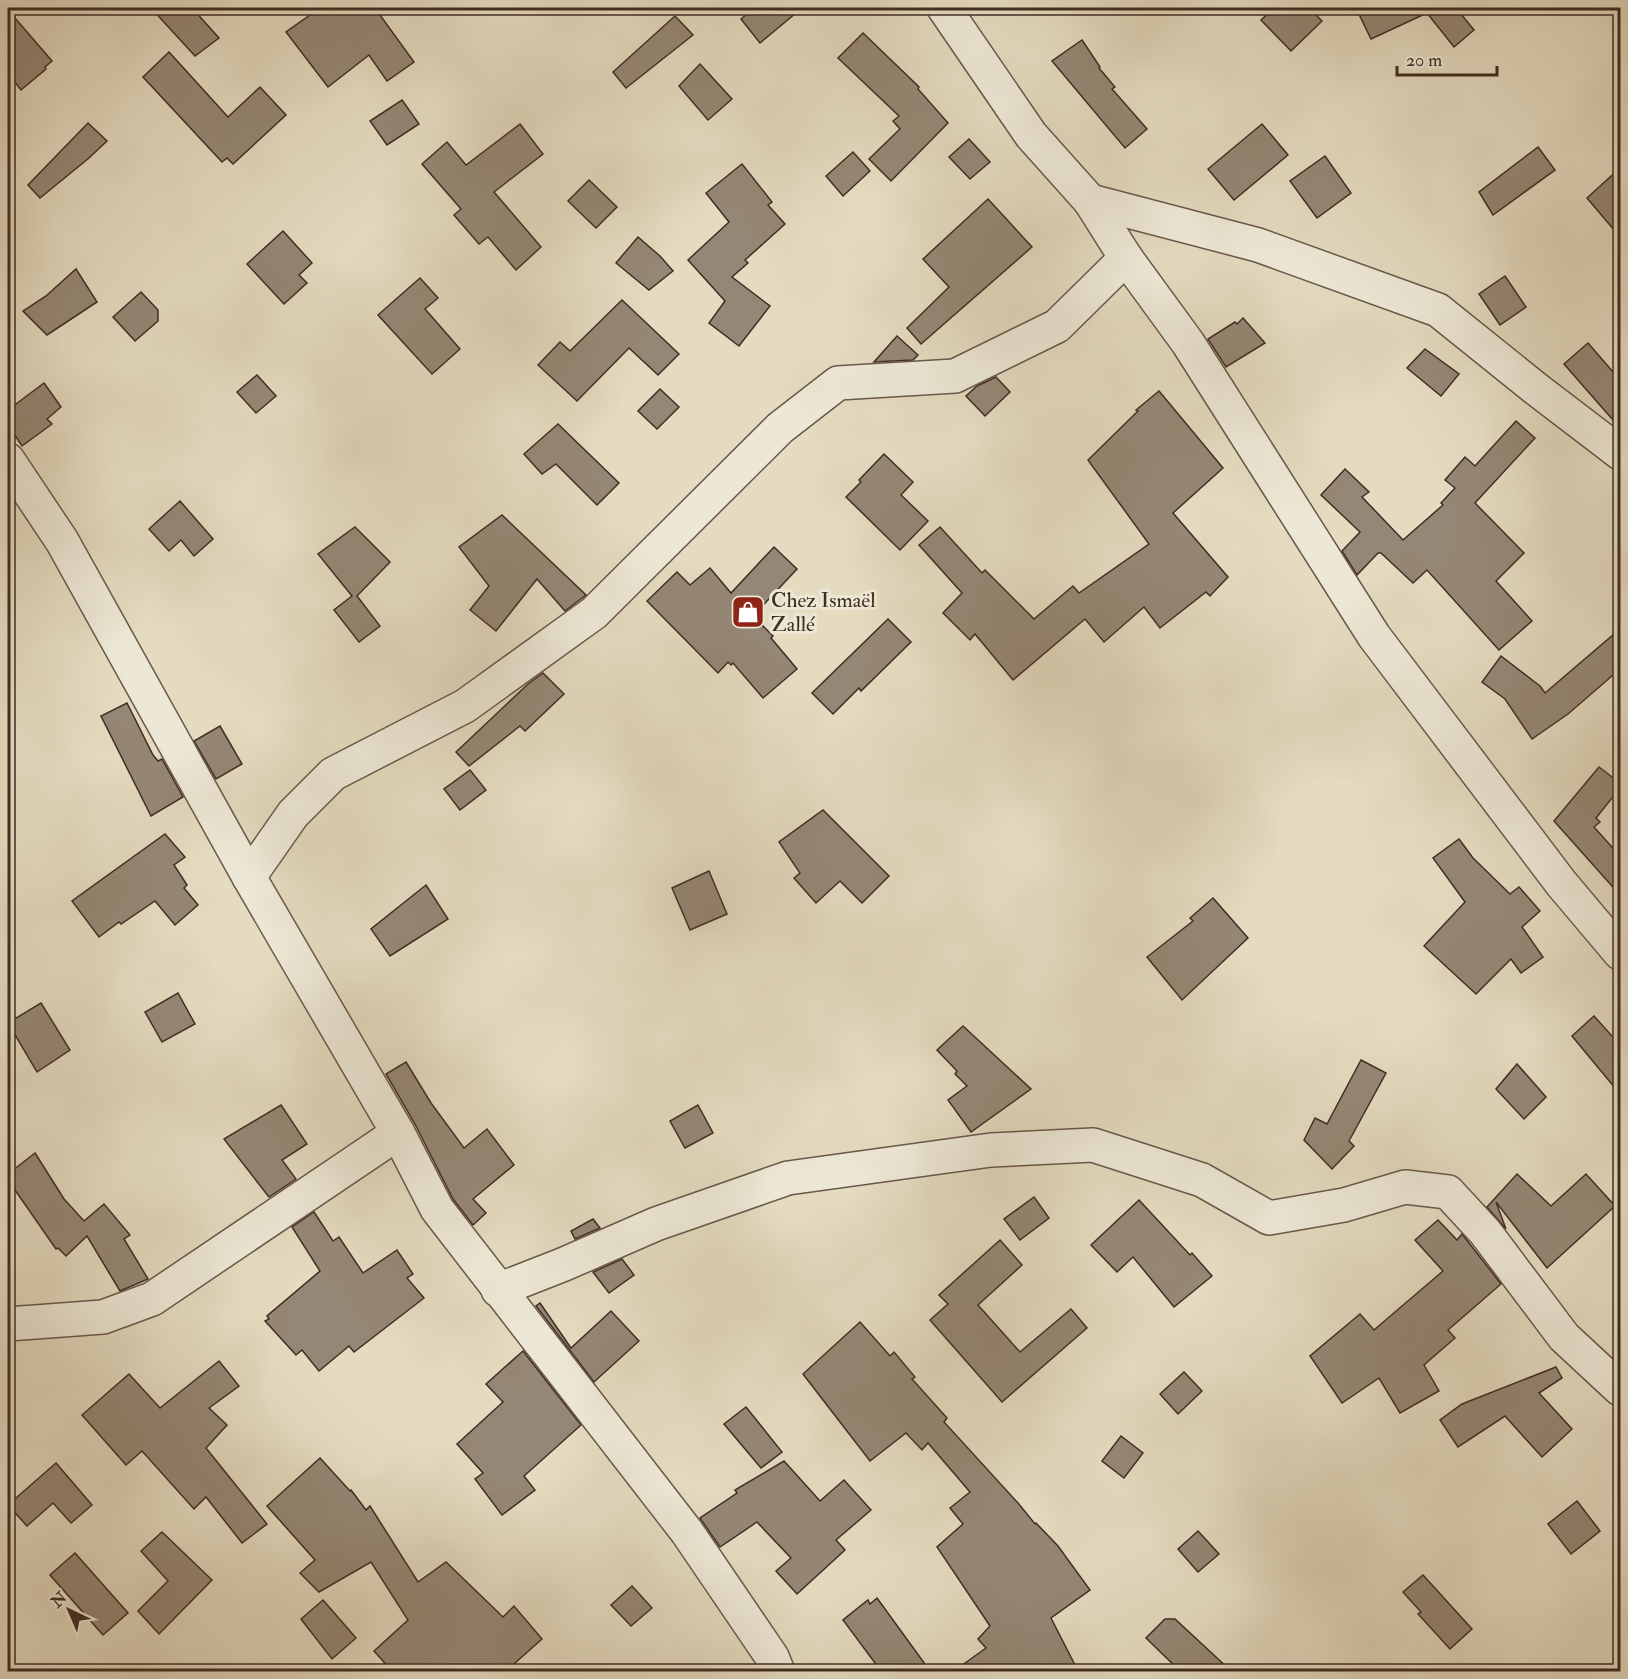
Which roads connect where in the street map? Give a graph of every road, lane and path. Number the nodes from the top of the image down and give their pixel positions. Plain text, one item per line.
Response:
1 (944, 8) edge
2 (1090, 201) junction
3 (1126, 258) junction
4 (1620, 453) edge
5 (8, 460) edge
6 (249, 877) junction
7 (1620, 953) edge
8 (398, 1133) junction
9 (498, 1290) junction
10 (8, 1324) edge
11 (1620, 1389) edge
12 (778, 1671) edge

1 - 2 street
2 - 3 street
2 - 4 street
3 - 6 street
3 - 7 street
5 - 6 street
6 - 8 street
8 - 9 street
8 - 10 street
9 - 11 street
9 - 12 street

